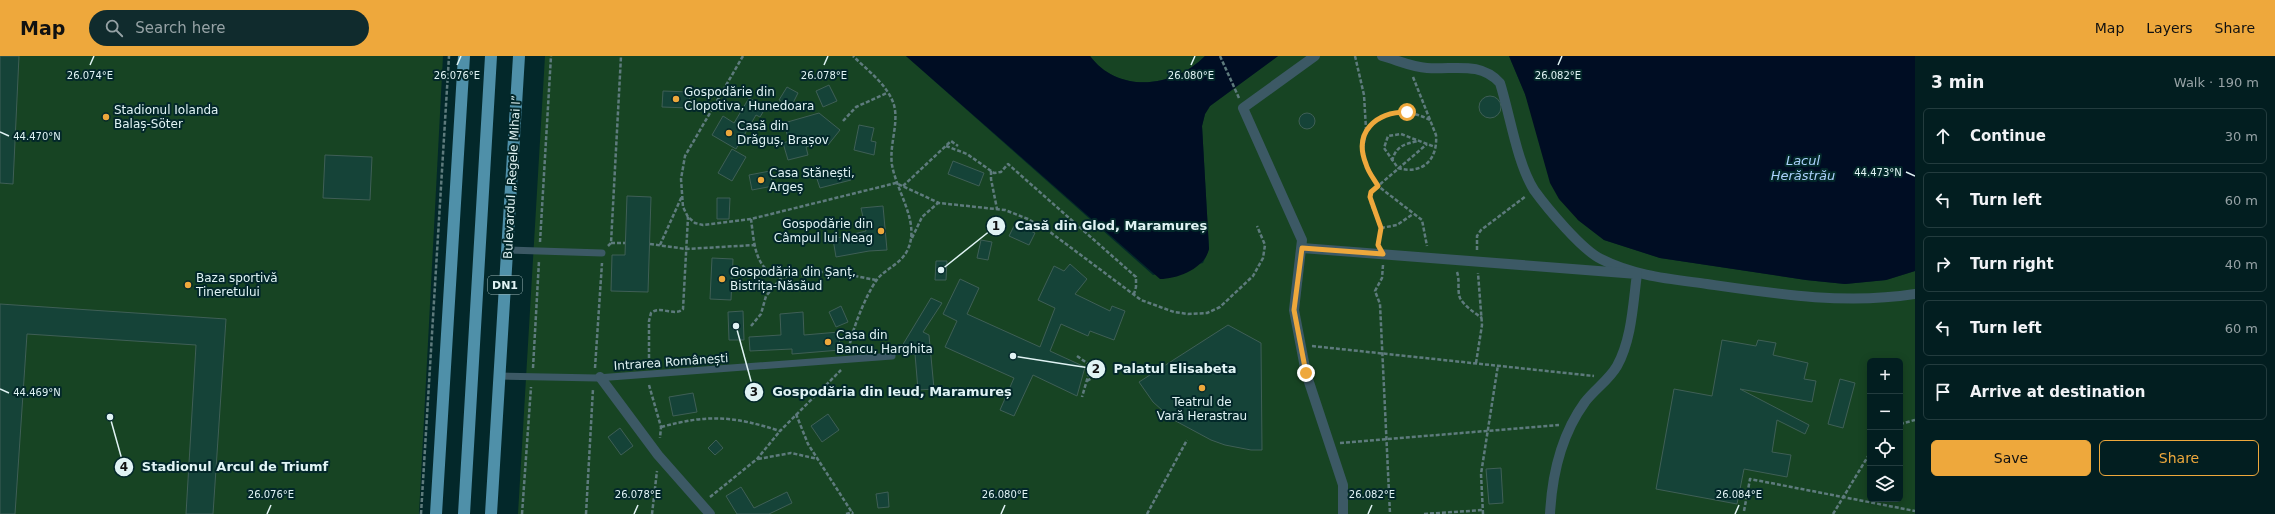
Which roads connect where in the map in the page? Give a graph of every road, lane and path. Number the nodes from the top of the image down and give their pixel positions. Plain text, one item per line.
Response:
1 (449, 56) edge
2 (464, 56) edge
3 (491, 56) edge
4 (519, 56) edge
5 (551, 56) edge
6 (621, 56) edge
7 (743, 56) edge
8 (853, 56) edge
9 (1220, 56) edge
10 (1314, 56) edge
11 (1355, 56) edge
12 (1382, 56) edge
13 (1408, 64) junction
14 (1236, 92) dead end
15 (887, 93) junction
16 (1430, 120) junction
17 (843, 121) dead end
18 (1366, 129) junction
19 (1419, 141) junction
20 (1427, 144) junction
21 (946, 146) junction
22 (958, 146) dead end
23 (1435, 147) junction
24 (1392, 161) junction
25 (1398, 168) junction
26 (991, 171) junction
27 (896, 183) junction
28 (903, 186) junction
29 (1378, 186) junction
30 (682, 195) junction
31 (939, 203) junction
32 (997, 209) junction
33 (1413, 214) junction
34 (688, 217) junction
35 (751, 219) junction
36 (1257, 226) dead end
37 (1381, 228) junction
38 (912, 238) junction
39 (611, 243) junction
40 (625, 243) dead end
41 (650, 244) dead end
42 (660, 245) junction
43 (755, 245) junction
44 (1302, 248) junction
45 (686, 249) junction
46 (508, 250) junction
47 (539, 252) junction
48 (602, 253) junction
49 (1383, 254) junction
50 (1429, 257) junction
51 (1451, 259) junction
52 (1637, 274) junction
53 (782, 277) junction
54 (876, 280) junction
55 (1134, 294) junction
56 (1915, 294) edge
57 (1482, 318) dead end
58 (751, 326) dead end
59 (1300, 344) junction
60 (1381, 353) junction
61 (892, 356) dead end
62 (1077, 356) dead end
63 (850, 360) junction
64 (1498, 365) junction
65 (1091, 366) junction
66 (499, 376) junction
67 (532, 376) junction
68 (1609, 377) junction
69 (597, 378) junction
70 (1087, 381) junction
71 (1082, 397) dead end
72 (796, 414) junction
73 (1915, 420) edge
74 (1903, 423) edge
75 (1572, 424) junction
76 (661, 427) dead end
77 (780, 431) junction
78 (1489, 431) junction
79 (1385, 439) junction
80 (1187, 440) dead end
81 (1330, 444) junction
82 (1867, 458) edge
83 (757, 459) junction
84 (818, 460) junction
85 (1843, 497) junction
86 (701, 504) junction
87 (1483, 510) junction
88 (1744, 511) dead end
89 (1915, 511) edge
90 (853, 513) edge
91 (421, 514) edge
92 (436, 514) edge
93 (464, 514) edge
94 (491, 514) edge
95 (522, 514) edge
96 (586, 514) edge
97 (710, 514) edge
98 (846, 514) edge
99 (1147, 514) edge
100 (1343, 514) edge
101 (1390, 514) edge
102 (1424, 514) edge
103 (1483, 514) edge
104 (1550, 514) edge
105 (1833, 514) edge

1 - 91 path
2 - 92 main road
3 - 93 main road, DN1
4 - 46 main road, Bulevardul „Regele Mihai I” / DN1
5 - 47 path
6 - 39 path
7 - 30 path
8 - 15 path
9 - 14 path
10 - 44 street
11 - 18 path
12 - 13 street
13 - 16 path
13 - 52 street
15 - 17 path
15 - 27 path
16 - 18 path
16 - 23 path
18 - 29 path
19 - 20 path
19 - 24 path
19 - 24 path
20 - 23 path
20 - 25 path
21 - 22 path
21 - 26 path
21 - 28 path
23 - 25 path
24 - 25 path
25 - 29 path
26 - 32 path
26 - 55 path
27 - 28 path
27 - 35 path
27 - 38 path
28 - 31 path
29 - 33 path
29 - 37 path
30 - 34 path
30 - 42 path
31 - 32 path
31 - 38 path
32 - 55 path
33 - 37 path
33 - 50 path
34 - 35 path
34 - 45 path
35 - 43 path
36 - 55 path
37 - 49 path
38 - 54 path
39 - 40 path
39 - 48 path
41 - 42 path
42 - 45 path
43 - 45 path
43 - 53 path
44 - 49 street
44 - 59 street
46 - 47 lane
46 - 66 main road, Bulevardul „Regele Mihai I” / DN1
47 - 48 lane
47 - 67 path
48 - 69 path
49 - 50 street
49 - 60 path
50 - 51 street
51 - 52 street
51 - 57 path
52 - 56 street
52 - 68 street
53 - 54 path
53 - 58 path
54 - 63 path
59 - 60 path
59 - 81 street
60 - 64 path
60 - 79 path
61 - 63 lane, Intrarea Românești
62 - 65 path
63 - 69 lane, Intrarea Românești
63 - 72 path
64 - 68 path
64 - 78 path
65 - 70 path
65 - 70 path
66 - 67 lane, Intrarea Românești
66 - 94 main road, Bulevardul „Regele Mihai I” / DN1
67 - 69 lane, Intrarea Românești
67 - 95 path
68 - 75 street
69 - 86 street
69 - 96 path
70 - 71 path
72 - 77 path
72 - 84 path
73 - 74 path
75 - 78 path
75 - 104 street
76 - 77 path
77 - 83 path
78 - 79 path
78 - 87 path
79 - 81 path
79 - 101 path
80 - 99 path
81 - 100 street
82 - 85 path
83 - 84 path
83 - 86 path
84 - 90 path
85 - 88 path
85 - 89 path
85 - 105 path
86 - 97 street
87 - 102 path
87 - 103 path
90 - 98 path

